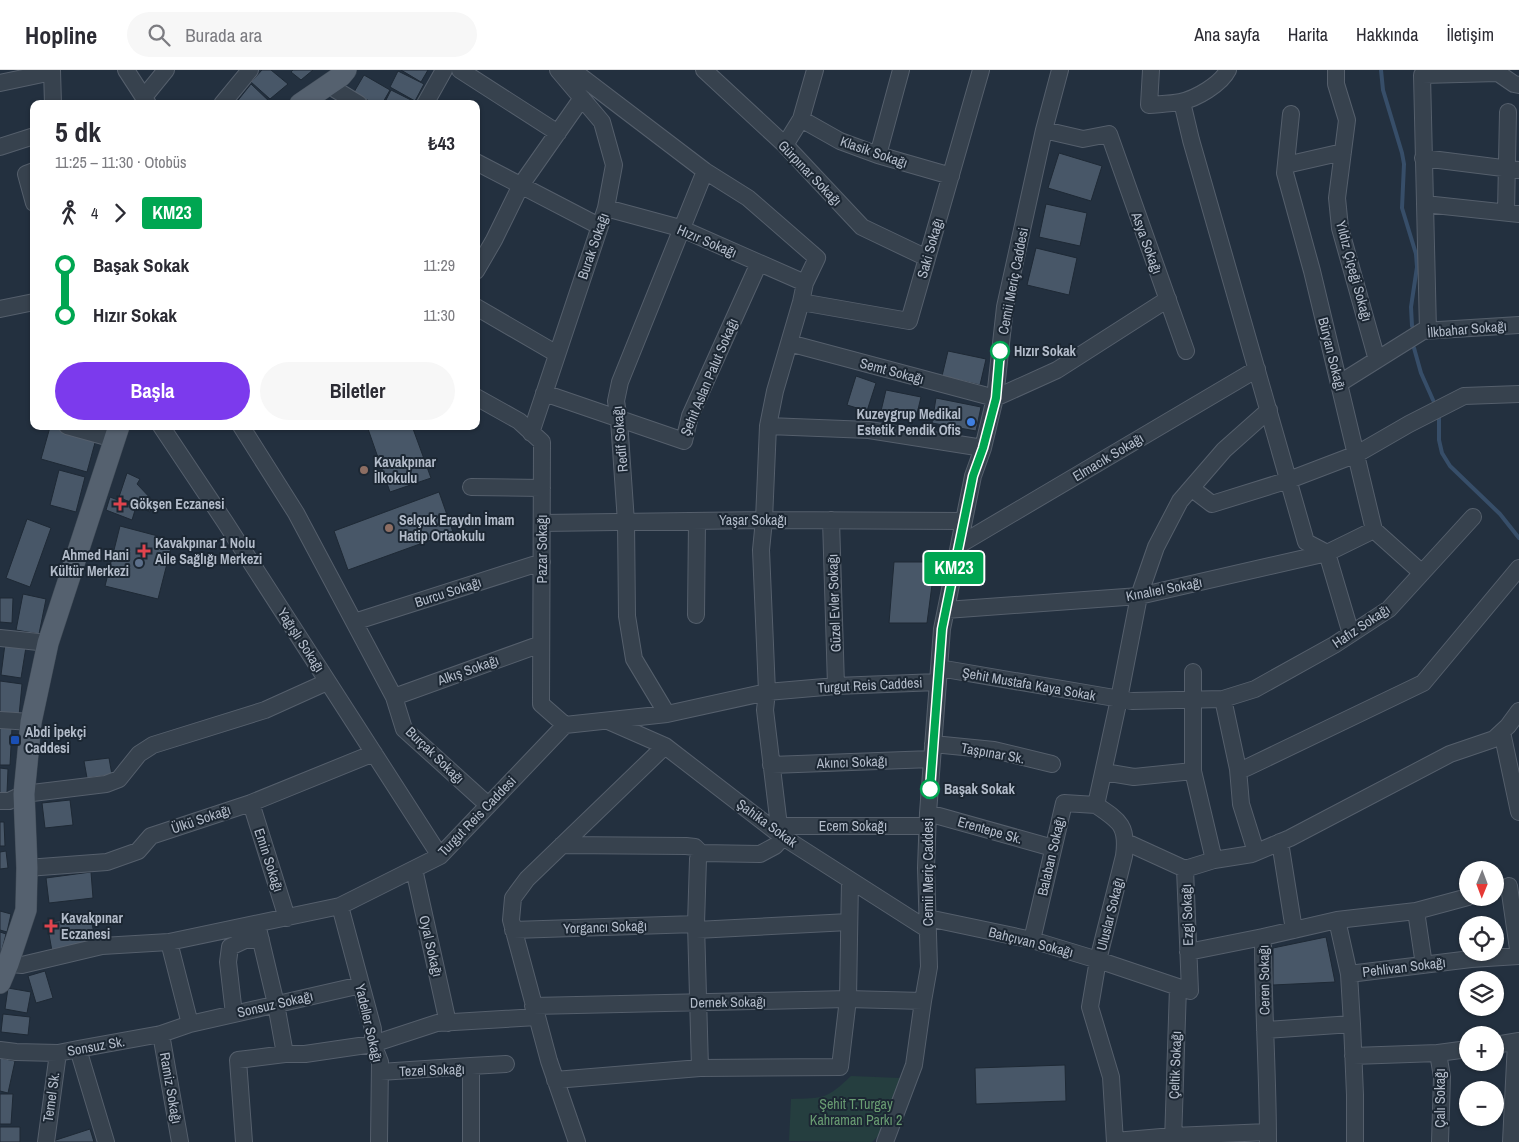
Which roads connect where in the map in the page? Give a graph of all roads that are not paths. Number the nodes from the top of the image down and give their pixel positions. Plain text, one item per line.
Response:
1 (126, 70) edge
2 (166, 70) edge
3 (250, 70) edge
4 (346, 70) edge
5 (444, 70) edge
6 (460, 70) edge
7 (815, 70) edge
8 (901, 70) edge
9 (981, 70) edge
10 (1060, 70) edge
11 (1151, 70) edge
12 (1228, 70) edge
13 (1336, 70) edge
14 (52, 71) edge
15 (1498, 72) edge
16 (569, 73) edge
17 (1430, 73) edge
18 (714, 74) edge
19 (0, 83) edge
20 (328, 85) junction
21 (1519, 85) edge
22 (582, 98) junction
23 (53, 100) edge
24 (146, 100) edge
25 (225, 100) edge
26 (306, 100) edge
27 (352, 100) edge
28 (427, 100) edge
29 (1182, 102) junction
30 (1508, 112) dead end
31 (1291, 114) dead end
32 (801, 119) junction
33 (1044, 130) junction
34 (558, 133) junction
35 (30, 137) edge
36 (785, 146) junction
37 (0, 147) edge
38 (1343, 152) junction
39 (878, 154) junction
40 (1424, 158) junction
41 (480, 164) edge
42 (1286, 165) junction
43 (1513, 169) edge
44 (705, 171) junction
45 (30, 172) edge
46 (951, 176) junction
47 (521, 185) junction
48 (30, 188) edge
49 (1425, 204) junction
50 (606, 208) junction
51 (1513, 213) edge
52 (599, 226) junction
53 (680, 228) junction
54 (927, 258) junction
55 (759, 263) junction
56 (480, 264) edge
57 (805, 283) junction
58 (1168, 299) junction
59 (801, 302) junction
60 (30, 303) edge
61 (0, 309) edge
62 (480, 309) edge
63 (1519, 325) edge
64 (1428, 331) junction
65 (789, 343) junction
66 (1186, 351) dead end
67 (557, 354) junction
68 (1378, 360) junction
69 (1257, 369) junction
70 (1340, 383) junction
71 (544, 393) junction
72 (1519, 394) edge
73 (480, 398) edge
74 (996, 398) junction
75 (1269, 410) junction
76 (619, 420) junction
77 (768, 426) junction
78 (96, 430) edge
79 (164, 430) edge
80 (244, 430) edge
81 (117, 433) edge
82 (531, 433) junction
83 (983, 448) junction
84 (1357, 454) junction
85 (1289, 480) junction
86 (471, 487) dead end
87 (542, 488) junction
88 (1191, 488) junction
89 (1472, 517) dead end
90 (764, 520) junction
91 (831, 520) junction
92 (697, 521) junction
93 (626, 522) junction
94 (964, 522) junction
95 (542, 523) junction
96 (1374, 530) junction
97 (959, 545) junction
98 (1326, 553) junction
99 (542, 562) junction
100 (1519, 568) edge
101 (1422, 573) junction
102 (1139, 596) junction
103 (946, 610) junction
104 (696, 615) dead end
105 (354, 622) junction
106 (1351, 634) junction
107 (0, 638) edge
108 (48, 643) junction
109 (542, 644) junction
110 (1193, 672) dead end
111 (939, 675) junction
112 (327, 682) junction
113 (836, 686) junction
114 (767, 692) junction
115 (394, 697) junction
116 (1119, 699) junction
117 (1223, 699) junction
118 (1192, 700) junction
119 (1519, 711) edge
120 (667, 714) junction
121 (0, 720) edge
122 (605, 720) junction
123 (31, 722) junction
124 (565, 725) junction
125 (1502, 732) junction
126 (665, 746) junction
127 (933, 751) junction
128 (374, 753) junction
129 (1052, 764) dead end
130 (772, 765) junction
131 (1238, 770) junction
132 (1193, 771) junction
133 (1104, 772) junction
134 (24, 794) junction
135 (0, 801) edge
136 (251, 802) junction
137 (488, 805) junction
138 (1096, 805) junction
139 (1519, 812) edge
140 (928, 819) junction
141 (781, 831) junction
142 (1126, 842) junction
143 (1280, 842) junction
144 (562, 845) junction
145 (1053, 848) junction
146 (1256, 852) junction
147 (701, 853) junction
148 (440, 856) junction
149 (1214, 860) junction
150 (27, 868) junction
151 (414, 869) junction
152 (1185, 869) junction
153 (850, 880) junction
154 (1508, 886) edge
155 (1459, 899) edge
156 (340, 906) junction
157 (1416, 911) junction
158 (287, 918) junction
159 (1337, 920) junction
160 (849, 922) junction
161 (257, 924) junction
162 (928, 924) junction
163 (696, 927) junction
164 (513, 930) junction
165 (1294, 930) junction
166 (1263, 937) junction
167 (261, 940) junction
168 (1032, 940) junction
169 (169, 942) junction
170 (1188, 952) junction
171 (1519, 956) edge
172 (1098, 960) junction
173 (1424, 965) junction
174 (3, 970) edge
175 (1349, 974) junction
176 (361, 985) junction
177 (1184, 989) junction
178 (848, 999) junction
179 (922, 1001) junction
180 (698, 1002) junction
181 (276, 1004) junction
182 (535, 1012) junction
183 (234, 1014) junction
184 (448, 1022) junction
185 (190, 1024) junction
186 (1352, 1024) junction
187 (1265, 1030) junction
188 (161, 1034) junction
189 (1518, 1042) edge
190 (373, 1044) junction
191 (1504, 1044) edge
192 (78, 1049) junction
193 (0, 1050) edge
194 (1459, 1050) edge
195 (58, 1053) junction
196 (1438, 1053) junction
197 (285, 1054) junction
198 (1354, 1056) junction
199 (506, 1064) dead end
200 (471, 1066) junction
201 (700, 1068) junction
202 (380, 1072) junction
203 (556, 1080) junction
204 (1516, 1114) edge
205 (1268, 1137) edge
206 (1173, 1139) edge
207 (46, 1142) edge
208 (106, 1142) edge
209 (180, 1142) edge
210 (244, 1142) edge
211 (379, 1142) edge
212 (471, 1142) edge
213 (577, 1142) edge
214 (885, 1142) edge
215 (1115, 1142) edge
216 (1355, 1142) edge
217 (1440, 1142) edge
218 (1511, 1142) edge

1 - 24 street
2 - 24 street
3 - 25 street
4 - 20 main road
5 - 28 street
6 - 34 street
7 - 32 street
8 - 39 street
9 - 46 street, Saki Sokağı
10 - 33 street, Cemii Meriç Caddesi
11 - 29 street
12 - 29 street
13 - 38 street, Yıldız Çiçeği Sokağı
14 - 19 street
14 - 23 street
15 - 17 street
15 - 21 street
16 - 22 street, Burak Sokağı
16 - 44 street
17 - 40 street
18 - 36 street, Gürpınar Sokağı
20 - 26 main road
20 - 27 street
22 - 34 street
22 - 50 street, Burak Sokağı
29 - 69 street
30 - 43 street
31 - 42 street, Büryan Sokağı
32 - 36 street
32 - 39 street, Klasik Sokağı
33 - 58 street, Asya Sokağı
33 - 74 street, Cemii Meriç Caddesi
34 - 47 street
35 - 37 street
36 - 54 street, Gürpınar Sokağı
38 - 42 street
38 - 68 street, Yıldız Çiçeği Sokağı
39 - 46 street, Klasik Sokağı
40 - 43 street
40 - 49 street
41 - 47 street
42 - 70 street, Büryan Sokağı
43 - 51 street
44 - 53 street, Redif Sokağı
44 - 57 street
45 - 48 street
46 - 54 street, Saki Sokağı
47 - 52 street
47 - 56 street
49 - 51 street
49 - 64 street
50 - 52 street, Burak Sokağı
50 - 53 street, Hızır Sokağı
52 - 67 street, Burak Sokağı
53 - 55 street, Hızır Sokağı
53 - 76 street, Redif Sokağı
54 - 59 street, Saki Sokağı
55 - 57 street, Hızır Sokağı
55 - 76 street, Şehit Aslan Palut Sokağı
57 - 59 street
58 - 66 street, Asya Sokağı
58 - 74 street
59 - 65 street
60 - 61 street
62 - 67 street
63 - 64 street, İlkbahar Sokağı
64 - 68 street, İlkbahar Sokağı
65 - 74 street, Semt Sokağı
65 - 77 street
67 - 71 street, Burak Sokağı
68 - 70 street, İlkbahar Sokağı
69 - 75 street
69 - 97 street, Elmacık Sokağı
70 - 84 street, Büryan Sokağı
71 - 76 street, Şehit Aslan Palut Sokağı
71 - 82 street, Burak Sokağı
72 - 84 street
73 - 82 street, Pazar Sokağı
74 - 83 street, Cemii Meriç Caddesi
75 - 85 street
75 - 88 street
76 - 93 street, Redif Sokağı
77 - 83 street
77 - 90 street
78 - 81 street
79 - 112 street, Yağışlı Sokağı
80 - 105 street, Burçak Sokağı
81 - 108 main road
82 - 87 street, Pazar Sokağı
83 - 94 street, Cemii Meriç Caddesi
84 - 85 street
84 - 96 street, Büryan Sokağı
85 - 88 street
85 - 98 street
86 - 87 street
87 - 95 street, Pazar Sokağı
88 - 102 street
89 - 101 street, Hafız Sokağı
90 - 91 street, Yaşar Sokağı
90 - 92 street, Yaşar Sokağı
90 - 114 street
91 - 94 street, Yaşar Sokağı
91 - 113 street, Güzel Evler Sokağı
92 - 93 street, Yaşar Sokağı
92 - 104 street
93 - 95 street, Yaşar Sokağı
93 - 120 street, Redif Sokağı
94 - 97 street, Cemii Meriç Caddesi
95 - 99 street, Pazar Sokağı
96 - 98 street, Kınalıel Sokağı
96 - 101 street
97 - 103 street, Cemii Meriç Caddesi
98 - 102 street, Kınalıel Sokağı
98 - 106 street
99 - 105 street, Burcu Sokağı
99 - 109 street, Pazar Sokağı
100 - 131 street
101 - 106 street, Hafız Sokağı
102 - 103 street, Kınalıel Sokağı
102 - 116 street
103 - 111 street, Cemii Meriç Caddesi
105 - 115 street, Burçak Sokağı
106 - 117 street, Hafız Sokağı
107 - 108 street
108 - 123 main road
109 - 115 street, Alkış Sokağı
109 - 124 street, Pazar Sokağı
110 - 118 street
111 - 113 street, Turgut Reis Caddesi
111 - 116 street, Şehit Mustafa Kaya Sokak
111 - 127 street, Cemii Meriç Caddesi
112 - 128 street, Yağışlı Sokağı
112 - 134 street
113 - 114 street, Turgut Reis Caddesi
114 - 120 street, Turgut Reis Caddesi
114 - 130 street
115 - 137 street, Burçak Sokağı
116 - 118 street, Şehit Mustafa Kaya Sokak
116 - 133 street
117 - 118 street, Hafız Sokağı
117 - 131 street
118 - 132 street
119 - 125 street
120 - 122 street, Turgut Reis Caddesi
121 - 123 street
122 - 124 street, Turgut Reis Caddesi
122 - 126 street, Şahika Sokak
123 - 134 main road
124 - 137 street, Turgut Reis Caddesi
125 - 139 street
125 - 143 street, Ezgi Sokağı
126 - 141 street, Şahika Sokak
126 - 144 street
127 - 129 street, Taşpınar Sk.
127 - 130 street, Akıncı Sokağı
127 - 140 street, Cemii Meriç Caddesi
128 - 136 street, Ülkü Sokağı
128 - 148 street, Yağışlı Sokağı
130 - 141 street
131 - 146 street
132 - 133 street
132 - 149 street
133 - 138 street
134 - 135 street
134 - 150 main road
136 - 150 street, Ülkü Sokağı
136 - 158 street, Emin Sokağı
137 - 148 street, Turgut Reis Caddesi
138 - 142 street
138 - 145 street, Balaban Sokağı
140 - 141 street, Ecem Sokağı
140 - 145 street, Erentepe Sk.
140 - 162 street, Cemii Meriç Caddesi
141 - 147 street
141 - 153 street, Şahika Sokak
142 - 152 street
142 - 172 street, Uluslar Sokağı
143 - 146 street, Ezgi Sokağı
143 - 165 street
144 - 147 street
144 - 164 street
145 - 168 street, Balaban Sokağı
146 - 149 street, Ezgi Sokağı
147 - 163 street
148 - 151 street, Turgut Reis Caddesi
149 - 152 street, Ezgi Sokağı
150 - 174 main road
151 - 156 street, Turgut Reis Caddesi
151 - 184 street, Oyal Sokağı
152 - 170 street, Ezgi Sokağı
153 - 160 street
153 - 162 street, Şahika Sokak
154 - 171 street
155 - 157 street, Ceren Sokağı
156 - 158 street, Turgut Reis Caddesi
156 - 176 street, Yadeller Sokağı
157 - 159 street, Ceren Sokağı
157 - 173 street
158 - 161 street, Turgut Reis Caddesi
159 - 165 street, Ceren Sokağı
159 - 175 street
160 - 163 street, Yorgancı Sokağı
160 - 178 street
161 - 167 street
161 - 169 street, Turgut Reis Caddesi
162 - 168 street, Bahçıvan Sokağı
162 - 179 street, Cemii Meriç Caddesi
163 - 164 street, Yorgancı Sokağı
163 - 180 street
164 - 182 street
165 - 166 street, Ceren Sokağı
166 - 170 street
166 - 187 street, Ceren Sokağı
167 - 181 street
167 - 183 street
168 - 172 street, Bahçıvan Sokağı
169 - 174 street, Turgut Reis Caddesi
169 - 185 street
170 - 177 street, Ezgi Sokağı
171 - 173 street, Pehlivan Sokağı
172 - 177 street, Bahçıvan Sokağı
172 - 215 street, Uluslar Sokağı
173 - 175 street, Pehlivan Sokağı
175 - 186 street
176 - 181 street, Sonsuz Sokağı
176 - 190 street, Yadeller Sokağı
177 - 206 street, Çeltik Sokağı
178 - 179 street, Dernek Sokağı
178 - 180 street, Dernek Sokağı
178 - 201 street
179 - 214 street, Cemii Meriç Caddesi
180 - 182 street, Dernek Sokağı
180 - 201 street
181 - 183 street, Sonsuz Sokağı
181 - 197 street
182 - 184 street, Dernek Sokağı
182 - 203 street
183 - 185 street, Sonsuz Sokağı
184 - 190 street, Dernek Sokağı
185 - 188 street, Sonsuz Sk.
186 - 187 street
186 - 198 street
187 - 205 street, Ceren Sokağı
188 - 192 street, Sonsuz Sk.
188 - 209 street, Ramiz Sokağı
189 - 191 street
189 - 204 street
190 - 197 street, Dernek Sokağı
190 - 202 street, Yadeller Sokağı
192 - 195 street, Sonsuz Sk.
192 - 208 street
193 - 195 street, Sonsuz Sk.
194 - 196 street, Çalı Sokağı
195 - 207 street, Temel Sk.
196 - 198 street
196 - 217 street, Çalı Sokağı
197 - 210 street, Dernek Sokağı
198 - 216 street
199 - 200 street
200 - 202 street, Tezel Sokağı
200 - 212 street, Tezel Sokağı
201 - 203 street
202 - 211 street, Yadeller Sokağı
203 - 213 street
204 - 218 street
205 - 206 street
206 - 215 street

